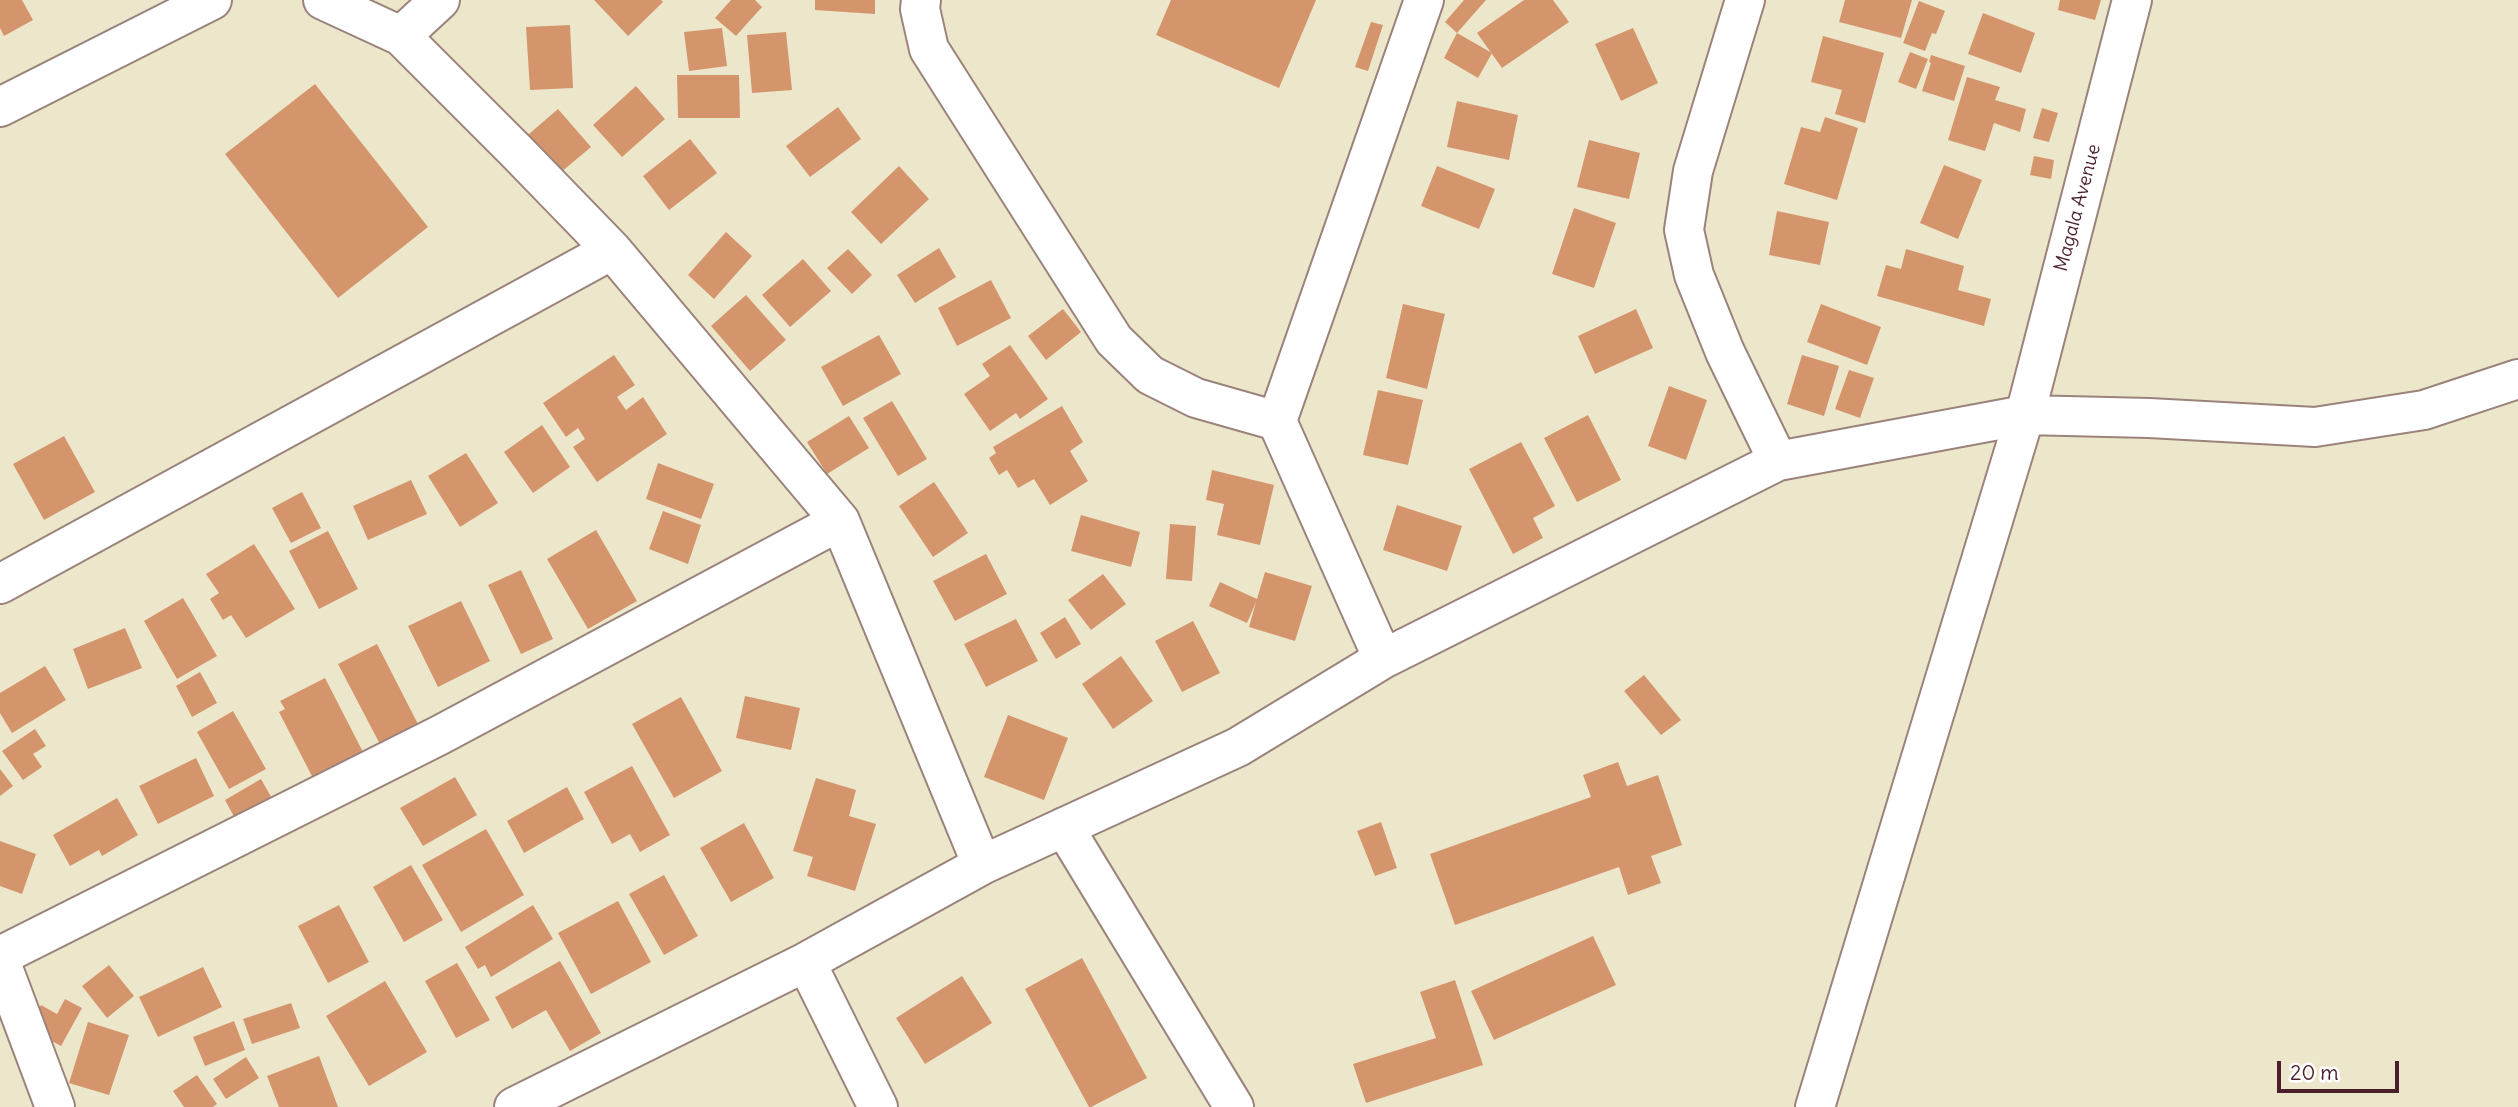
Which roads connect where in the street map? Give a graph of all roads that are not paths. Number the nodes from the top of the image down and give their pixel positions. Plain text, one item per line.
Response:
1 (212, 0) edge
2 (323, 0) edge
3 (440, 0) edge
4 (921, 0) edge
5 (1424, 0) edge
6 (1745, 0) edge
7 (2132, 0) edge
8 (401, 36) junction
9 (0, 107) edge
10 (612, 250) junction
11 (2518, 379) edge
12 (2025, 415) junction
13 (1278, 421) junction
14 (1778, 461) junction
15 (840, 521) junction
16 (0, 584) edge
17 (1383, 659) junction
18 (1064, 827) junction
19 (982, 865) junction
20 (0, 958) edge
21 (806, 962) junction
22 (55, 1107) edge
23 (514, 1107) edge
24 (878, 1107) edge
25 (1234, 1107) edge
26 (1815, 1107) edge

1 - 9 street
2 - 8 street
3 - 8 street
4 - 13 street
5 - 13 street
6 - 14 street
7 - 12 street, Magala Avenue
8 - 10 street
10 - 15 street
10 - 16 street
11 - 12 street
12 - 14 street
12 - 26 street, Magala Avenue
13 - 17 street
14 - 17 street
15 - 19 street
15 - 20 street
17 - 18 street
18 - 19 street
18 - 25 street
19 - 21 street
20 - 22 street
21 - 23 street
21 - 24 street

